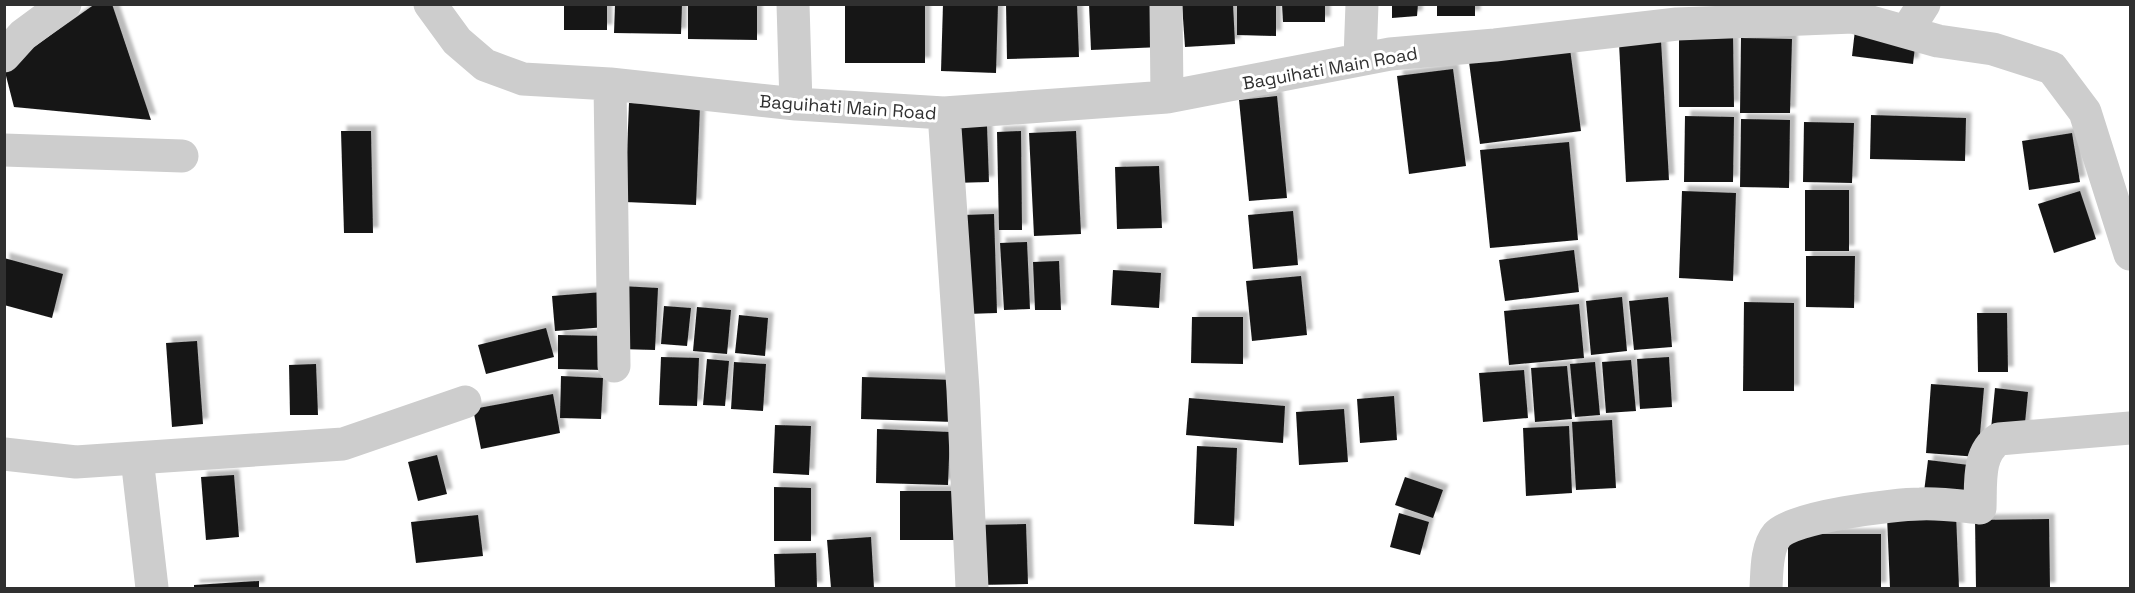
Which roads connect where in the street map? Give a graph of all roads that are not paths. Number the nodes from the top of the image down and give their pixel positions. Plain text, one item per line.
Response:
1 (65, 4) edge
2 (430, 4) edge
3 (793, 4) edge
4 (1166, 4) edge
5 (1362, 4) edge
6 (1924, 4) edge
7 (1906, 32) junction
8 (11, 41) edge
9 (1360, 58) junction
10 (610, 84) junction
11 (1167, 97) junction
12 (795, 104) junction
13 (944, 113) junction
14 (4, 150) edge
15 (182, 156) dead end
16 (2130, 254) edge
17 (614, 366) dead end
18 (465, 402) dead end
19 (2130, 428) edge
20 (4, 454) edge
21 (137, 458) junction
22 (152, 588) edge
23 (972, 588) edge
24 (1766, 588) edge

1 - 8 street
2 - 10 street, Baguihati Main Road
3 - 12 street
4 - 11 street
5 - 9 street
6 - 7 street
7 - 9 street, Baguihati Main Road
7 - 16 street, Baguihati Main Road
9 - 11 street, Baguihati Main Road
10 - 12 street, Baguihati Main Road
10 - 17 street
11 - 13 street, Baguihati Main Road
12 - 13 street, Baguihati Main Road
13 - 23 street
14 - 15 street
18 - 21 street
19 - 24 street
20 - 21 street
21 - 22 street

